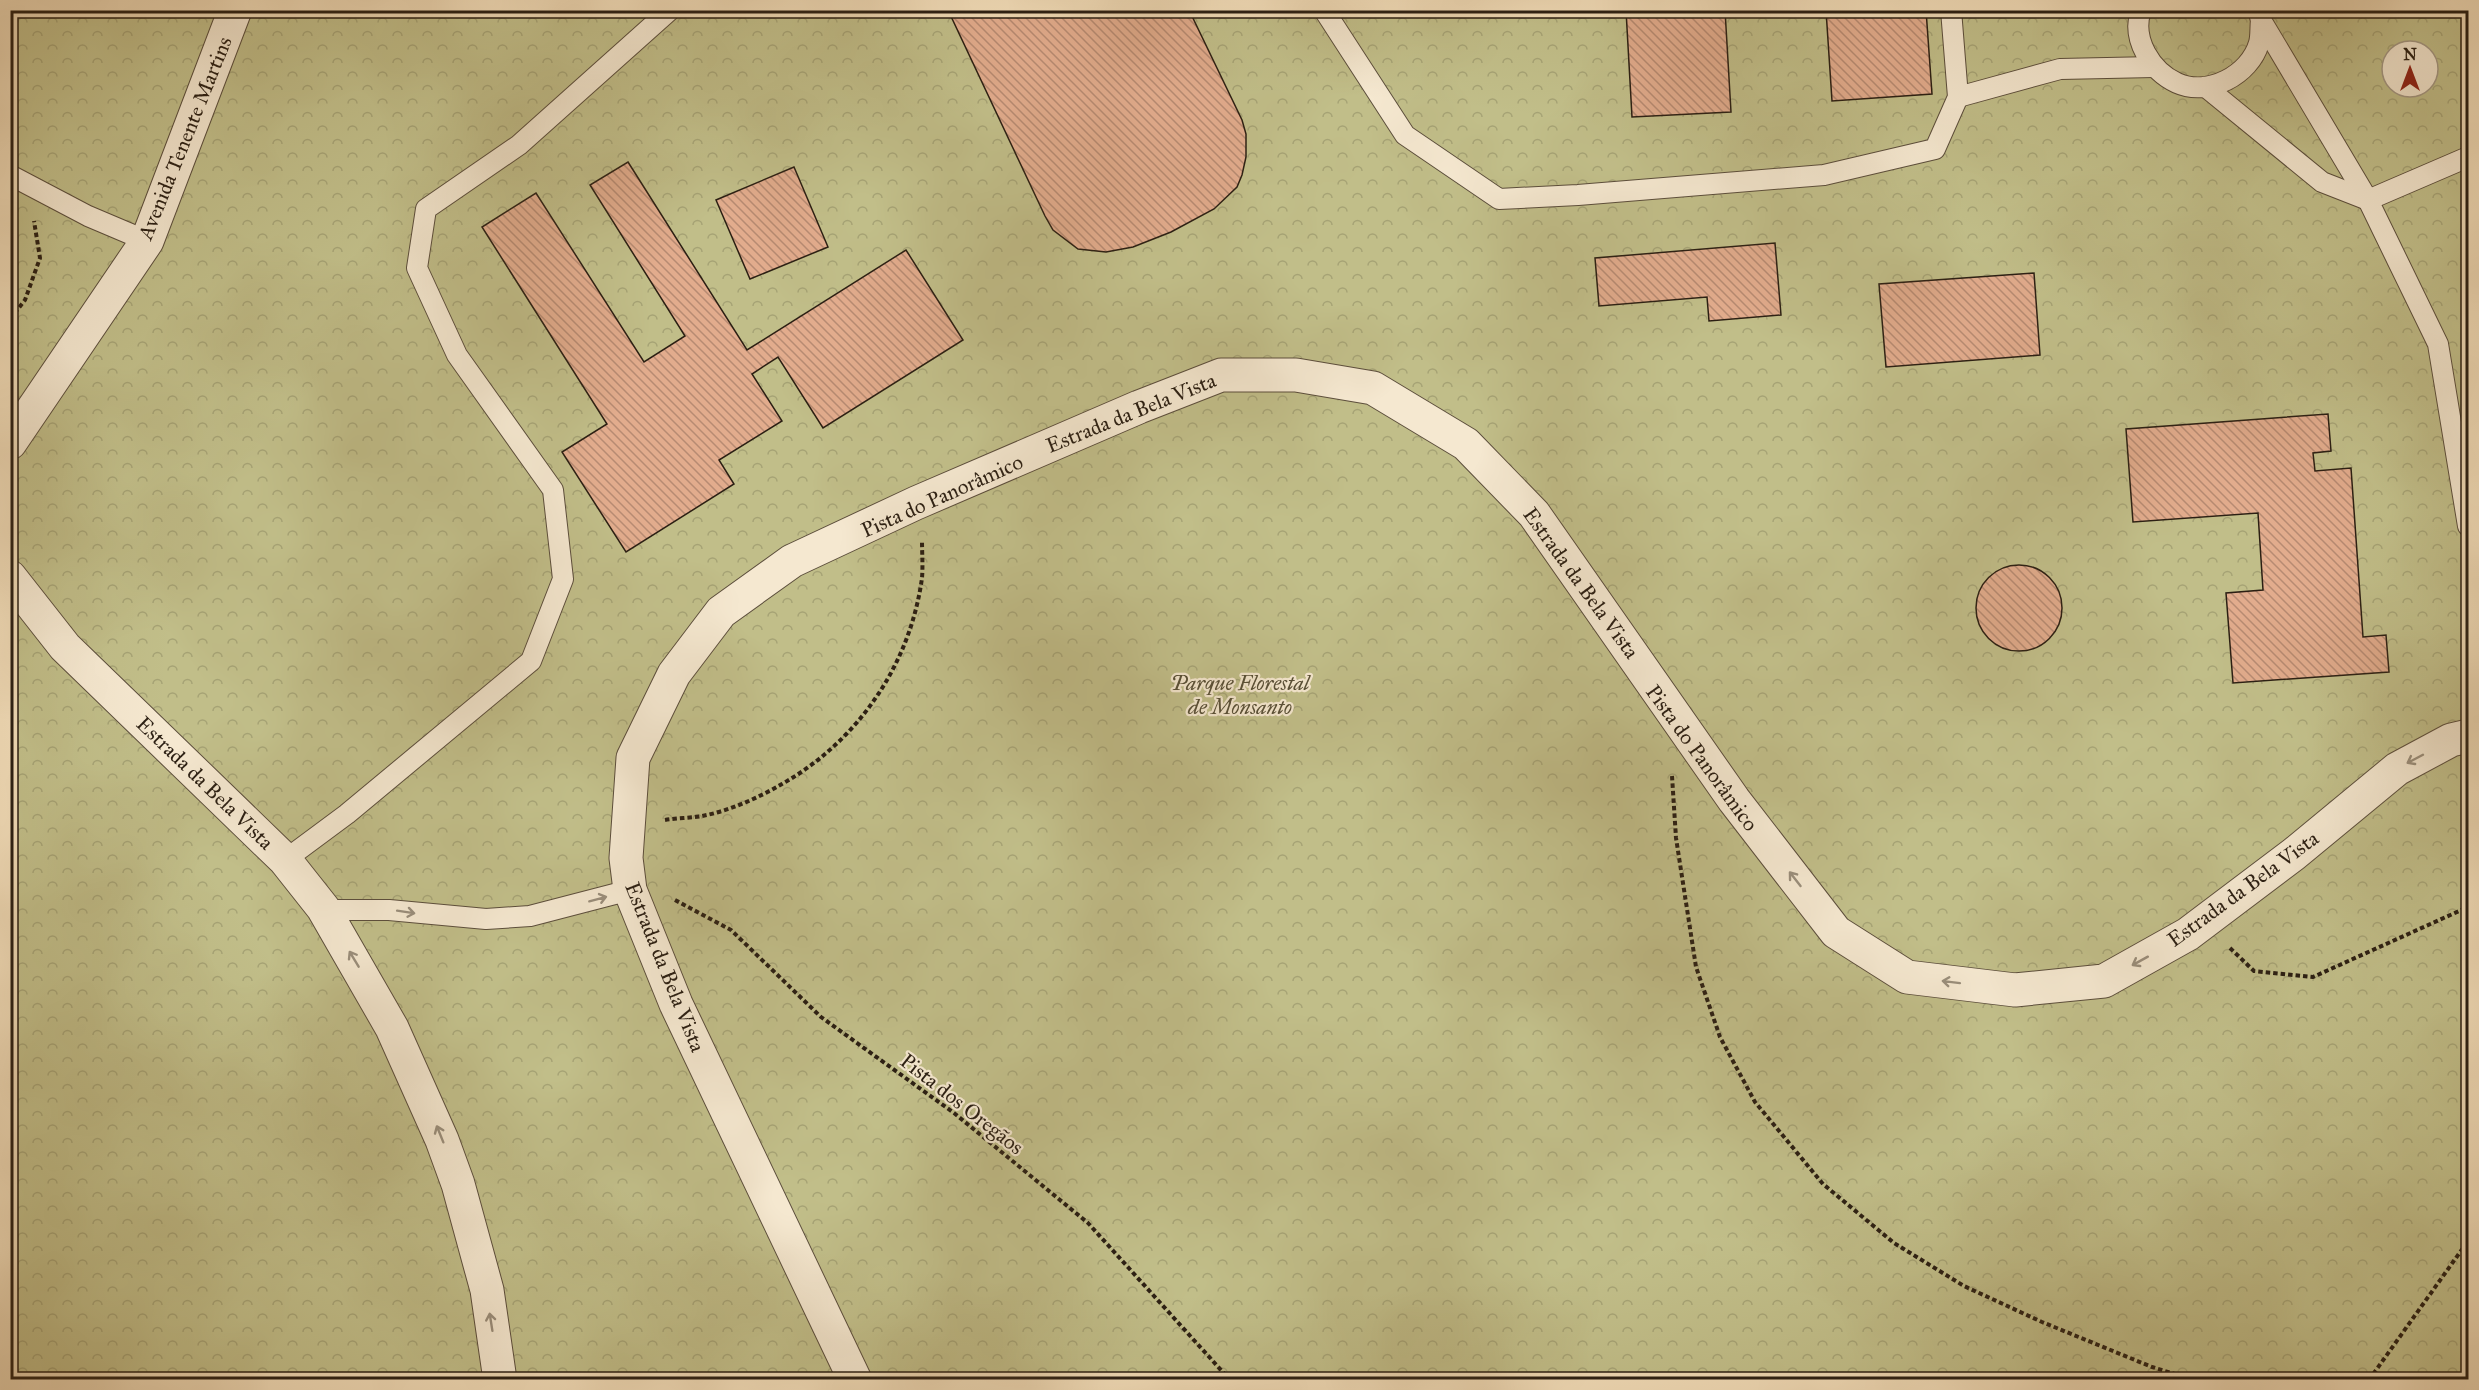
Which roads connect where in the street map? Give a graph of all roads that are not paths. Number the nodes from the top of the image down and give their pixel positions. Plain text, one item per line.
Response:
1 (235, 10) edge
2 (670, 10) edge
3 (1324, 10) edge
4 (1951, 10) edge
5 (2141, 10) edge
6 (2260, 15) edge
7 (2154, 67) junction
8 (2207, 87) junction
9 (1958, 97) junction
10 (2469, 157) edge
11 (16, 178) edge
12 (2368, 200) junction
13 (147, 241) junction
14 (10, 443) edge
15 (2469, 526) edge
16 (10, 577) edge
17 (2469, 736) edge
18 (285, 860) junction
19 (630, 890) junction
20 (314, 910) junction
21 (500, 1380) edge
22 (855, 1380) edge

1 - 13 street, Avenida Tenente Martins
2 - 18 lane
3 - 9 lane
4 - 9 lane
5 - 7 lane
6 - 8 lane
6 - 12 lane
7 - 8 lane
7 - 9 lane
8 - 12 lane
10 - 12 lane
11 - 13 lane
12 - 15 lane
13 - 14 street, Avenida Tenente Martins
16 - 18 street, Estrada da Bela Vista
17 -> 19 street, Estrada da Bela Vista
18 - 20 street, Estrada da Bela Vista
20 -> 19 lane
19 - 22 street, Estrada da Bela Vista
21 -> 20 street, Estrada da Bela Vista

